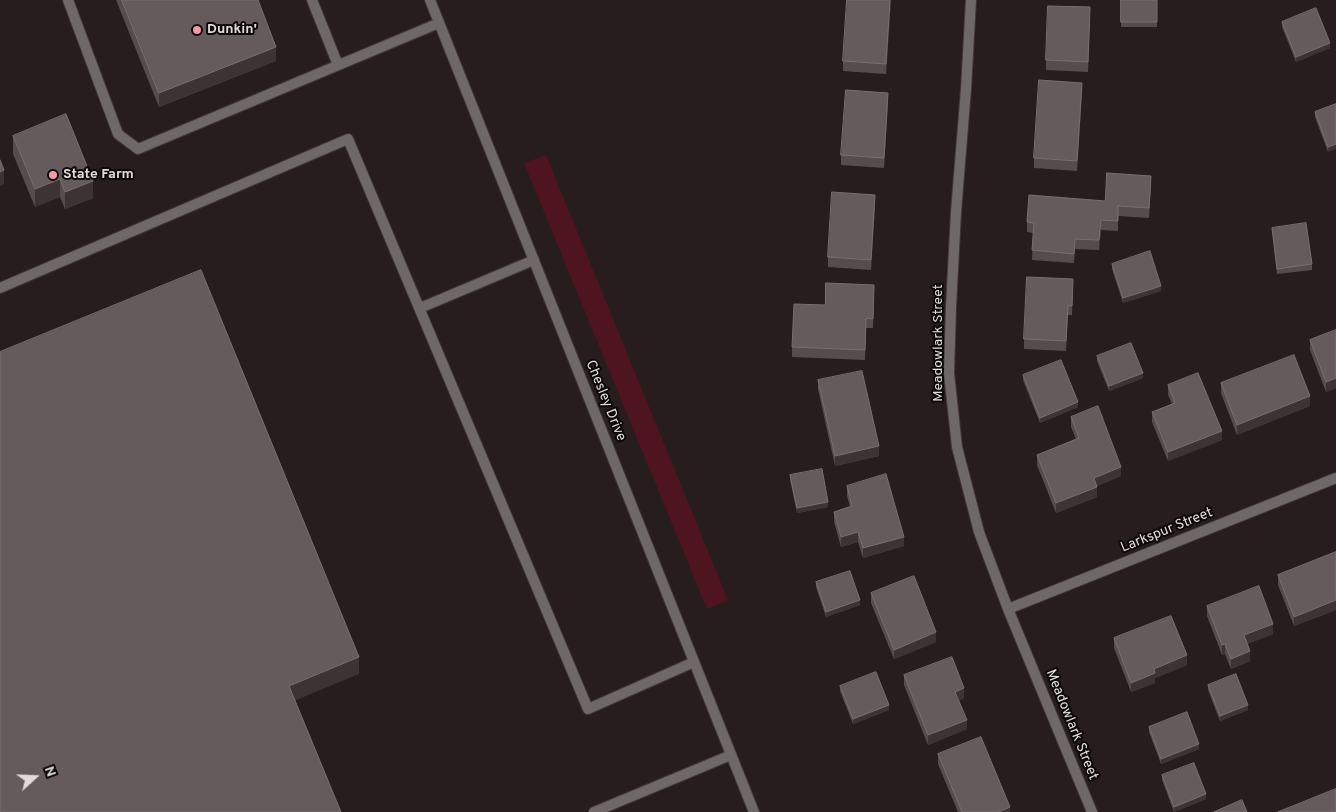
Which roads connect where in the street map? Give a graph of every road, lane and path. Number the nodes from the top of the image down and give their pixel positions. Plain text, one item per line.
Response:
1 (68, 0) edge
2 (312, 0) edge
3 (430, 0) edge
4 (971, 0) edge
5 (439, 23) junction
6 (338, 66) junction
7 (534, 260) junction
8 (0, 288) edge
9 (420, 308) junction
10 (1336, 478) edge
11 (1008, 609) junction
12 (694, 662) junction
13 (731, 755) junction
14 (594, 812) edge
15 (754, 812) edge
16 (1092, 812) edge

1 - 6 street
2 - 6 street
3 - 5 street, Chesley Drive
4 - 11 street, Meadowlark Street
5 - 6 street
5 - 7 street, Chesley Drive
7 - 9 street
7 - 12 street, Chesley Drive
8 - 9 street
9 - 12 street
10 - 11 street, Larkspur Street
11 - 16 street, Meadowlark Street
12 - 13 street, Chesley Drive
13 - 14 street
13 - 15 street, Chesley Drive

